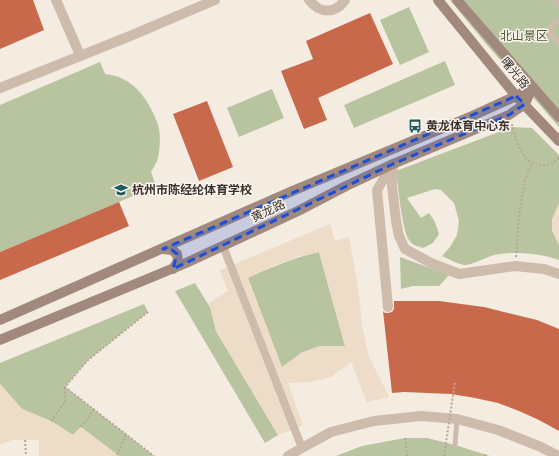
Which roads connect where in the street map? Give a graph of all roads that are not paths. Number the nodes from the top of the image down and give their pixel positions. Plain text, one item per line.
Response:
1 (56, 0) edge
2 (215, 0) edge
3 (309, 0) edge
4 (345, 0) edge
5 (438, 0) edge
6 (457, 0) edge
7 (554, 0) edge
8 (559, 5) edge
9 (559, 20) edge
10 (559, 43) edge
11 (80, 55) junction
12 (532, 87) junction
13 (0, 88) edge
14 (516, 96) junction
15 (525, 104) junction
16 (559, 118) edge
17 (559, 142) edge
18 (393, 164) junction
19 (223, 246) junction
20 (163, 249) junction
21 (173, 269) junction
22 (559, 274) edge
23 (388, 307) dead end
24 (0, 320) edge
25 (0, 340) edge
26 (457, 419) junction
27 (455, 445) dead end
28 (302, 448) junction
29 (288, 456) edge
30 (558, 456) edge

1 - 11 street
2 - 11 street
3 - 4 street
5 - 14 main road, 曙光路
6 - 12 main road, 曙光路
7 - 8 lane
9 - 10 lane
11 - 13 street
12 - 14 main road, 黄龙路
12 - 15 main road
12 - 16 main road, 曙光路
14 - 15 main road, 曙光路
14 - 20 main road, 黄龙路
15 - 17 main road, 曙光路
15 - 18 main road, 黄龙路
18 - 19 main road, 黄龙路
18 - 22 street
18 - 23 street
19 - 21 main road, 黄龙路
19 - 28 street
20 - 21 main road
20 - 24 main road, 黄龙路
21 - 25 main road, 黄龙路
26 - 27 lane
26 - 28 street
26 - 30 street
28 - 29 street

